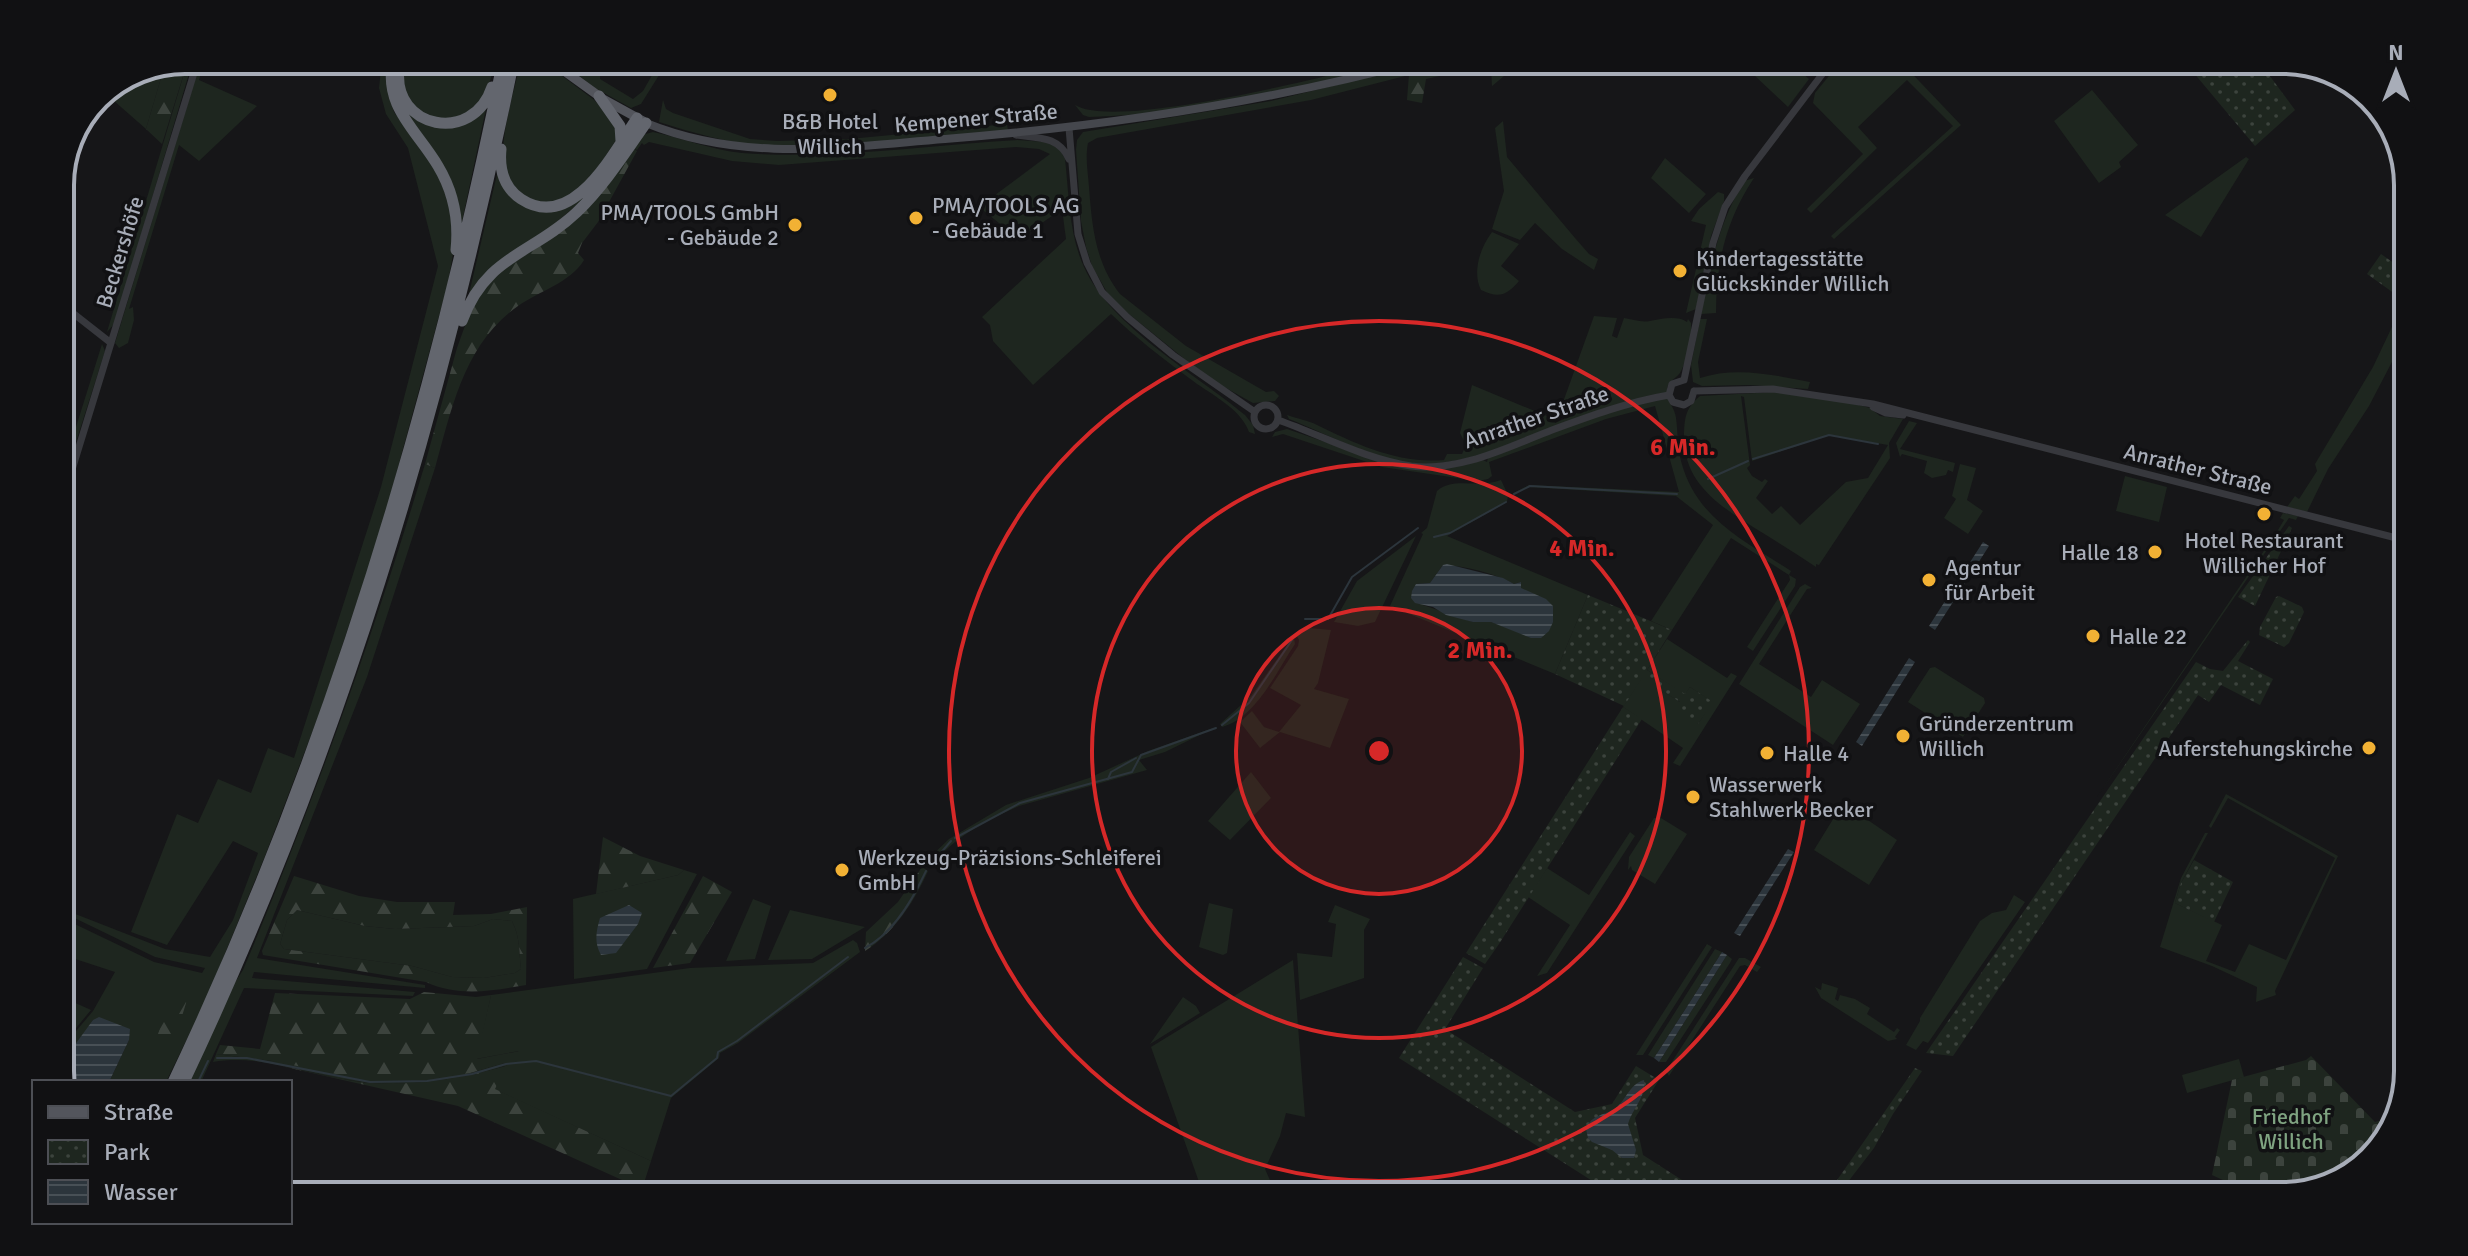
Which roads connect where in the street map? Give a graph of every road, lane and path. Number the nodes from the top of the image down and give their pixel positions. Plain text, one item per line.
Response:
1 (194, 74) edge
2 (392, 74) edge
3 (399, 74) edge
4 (497, 74) edge
5 (500, 74) edge
6 (511, 74) edge
7 (568, 74) edge
8 (1367, 74) edge
9 (1822, 74) edge
10 (509, 85) junction
11 (599, 96) junction
12 (641, 120) junction
13 (1069, 128) junction
14 (1010, 134) junction
15 (621, 142) junction
16 (1072, 167) junction
17 (74, 314) edge
18 (445, 322) junction
19 (111, 343) junction
20 (447, 357) junction
21 (1684, 380) junction
22 (1694, 391) junction
23 (1669, 395) junction
24 (1255, 412) junction
25 (1278, 420) junction
26 (74, 463) edge
27 (2394, 537) edge
28 (174, 1080) edge
29 (185, 1080) edge

1 - 19 street, Beckershöfe
2 - 18 highway
3 - 4 highway
5 - 18 highway
6 - 10 highway
7 - 11 main road, Kempener Straße
8 - 13 main road, Kempener Straße
9 - 21 street
10 - 15 highway
10 - 20 highway
11 - 12 main road, Kempener Straße
11 - 15 highway
12 - 14 main road, Kempener Straße
12 - 15 highway
12 - 20 highway
13 - 14 main road, Kempener Straße
13 - 16 street, Anrather Straße
14 - 16 street
16 - 24 street, Anrather Straße
17 - 19 street
18 - 28 highway
19 - 26 street, Beckershöfe
20 - 29 highway
21 - 22 street
21 - 23 street
22 - 23 street, Anrather Straße
22 - 27 street, Anrather Straße
23 - 25 street, Anrather Straße
24 - 25 street, Anrather Straße
24 - 25 street, Anrather Straße

